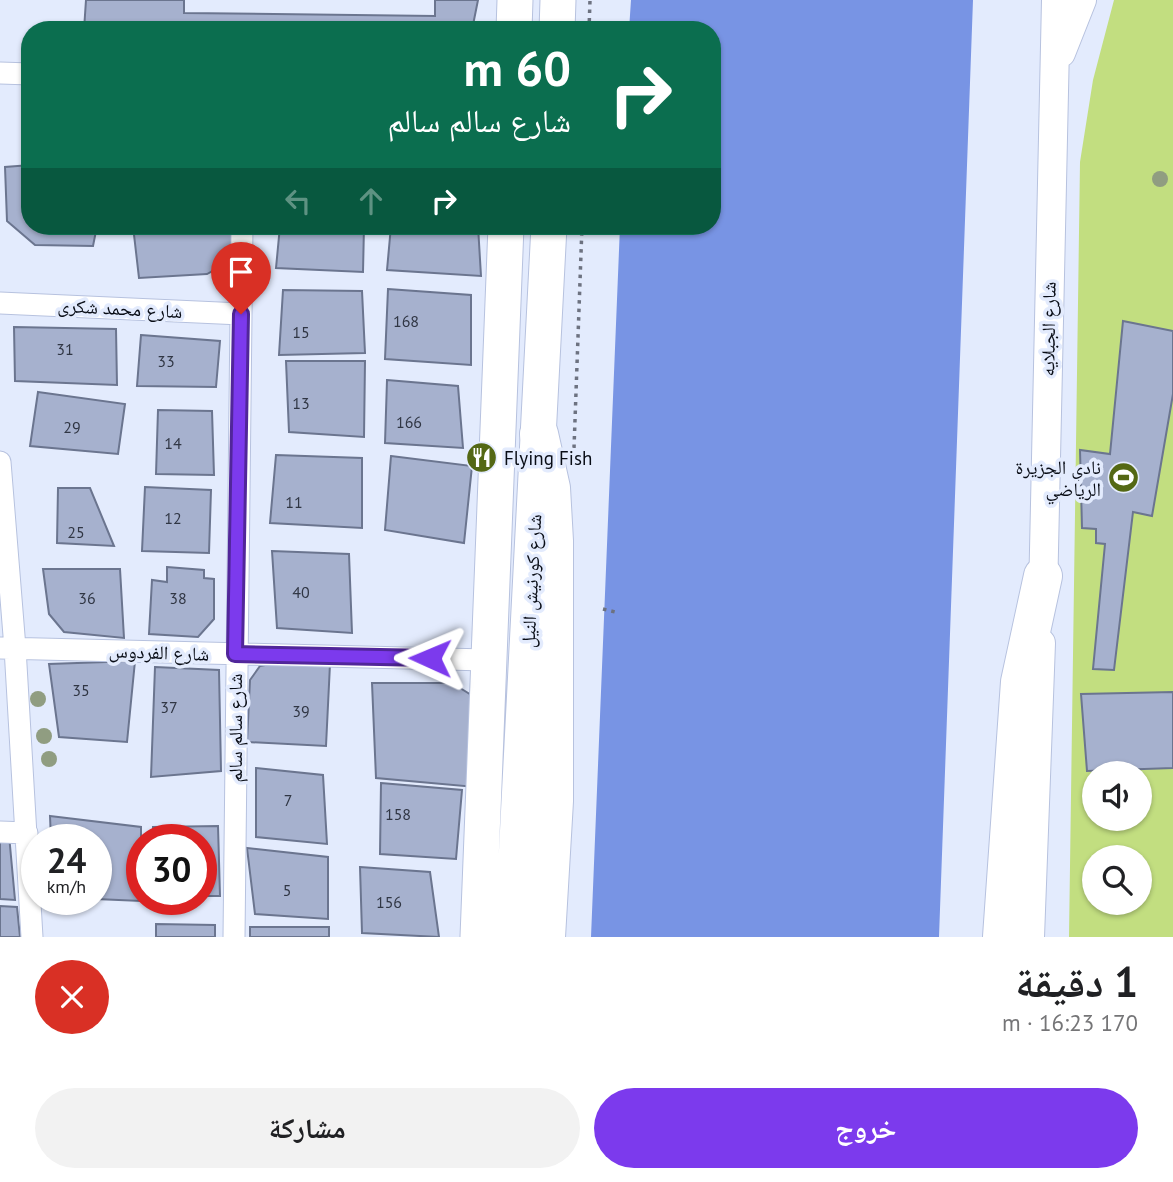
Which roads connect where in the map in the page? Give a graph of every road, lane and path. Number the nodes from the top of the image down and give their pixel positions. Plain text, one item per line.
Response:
1 (515, 0) edge
2 (558, 0) edge
3 (590, 0) edge
4 (1056, 0) edge
5 (1082, 0) edge
6 (514, 21) edge
7 (557, 21) edge
8 (589, 21) edge
9 (0, 73) edge
10 (21, 74) edge
11 (1052, 75) junction
12 (242, 235) edge
13 (506, 235) edge
14 (549, 235) edge
15 (0, 303) edge
16 (241, 314) junction
17 (539, 434) junction
18 (1, 475) edge
19 (1043, 576) junction
20 (603, 609) dead end
21 (615, 612) dead end
22 (8, 648) edge
23 (235, 654) junction
24 (1041, 659) junction
25 (486, 660) junction
26 (26, 824) edge
27 (0, 832) edge
28 (21, 833) edge
29 (32, 915) edge
30 (33, 937) edge
31 (234, 937) edge
32 (478, 937) edge
33 (512, 937) edge
34 (546, 937) edge
35 (1002, 937) edge
36 (1030, 937) edge
37 (1048, 937) edge

1 - 6 main road
2 - 7 main road
3 - 8 path
4 - 11 street, شارع الجبلايه
5 - 11 street
9 - 10 street
11 - 19 street, شارع الجبلايه
12 - 16 street, شارع سالم سالم
13 - 25 main road
14 - 17 main road, شارع كورنيش النيل
15 - 16 street, شارع محمد شكرى
16 - 23 street, شارع سالم سالم
17 - 33 main road, شارع كورنيش النيل
17 - 34 highway
18 - 22 street
19 - 24 street, شارع الجبلايه
19 - 35 highway
20 - 21 path
22 - 23 street, شارع الفردوس
22 - 26 street
23 - 25 street, شارع الفردوس
23 - 31 street, شارع سالم سالم
24 - 36 street, شارع الجبلايه
24 - 37 street, شارع الجبلايه
25 - 32 main road
27 - 28 street
29 - 30 street

